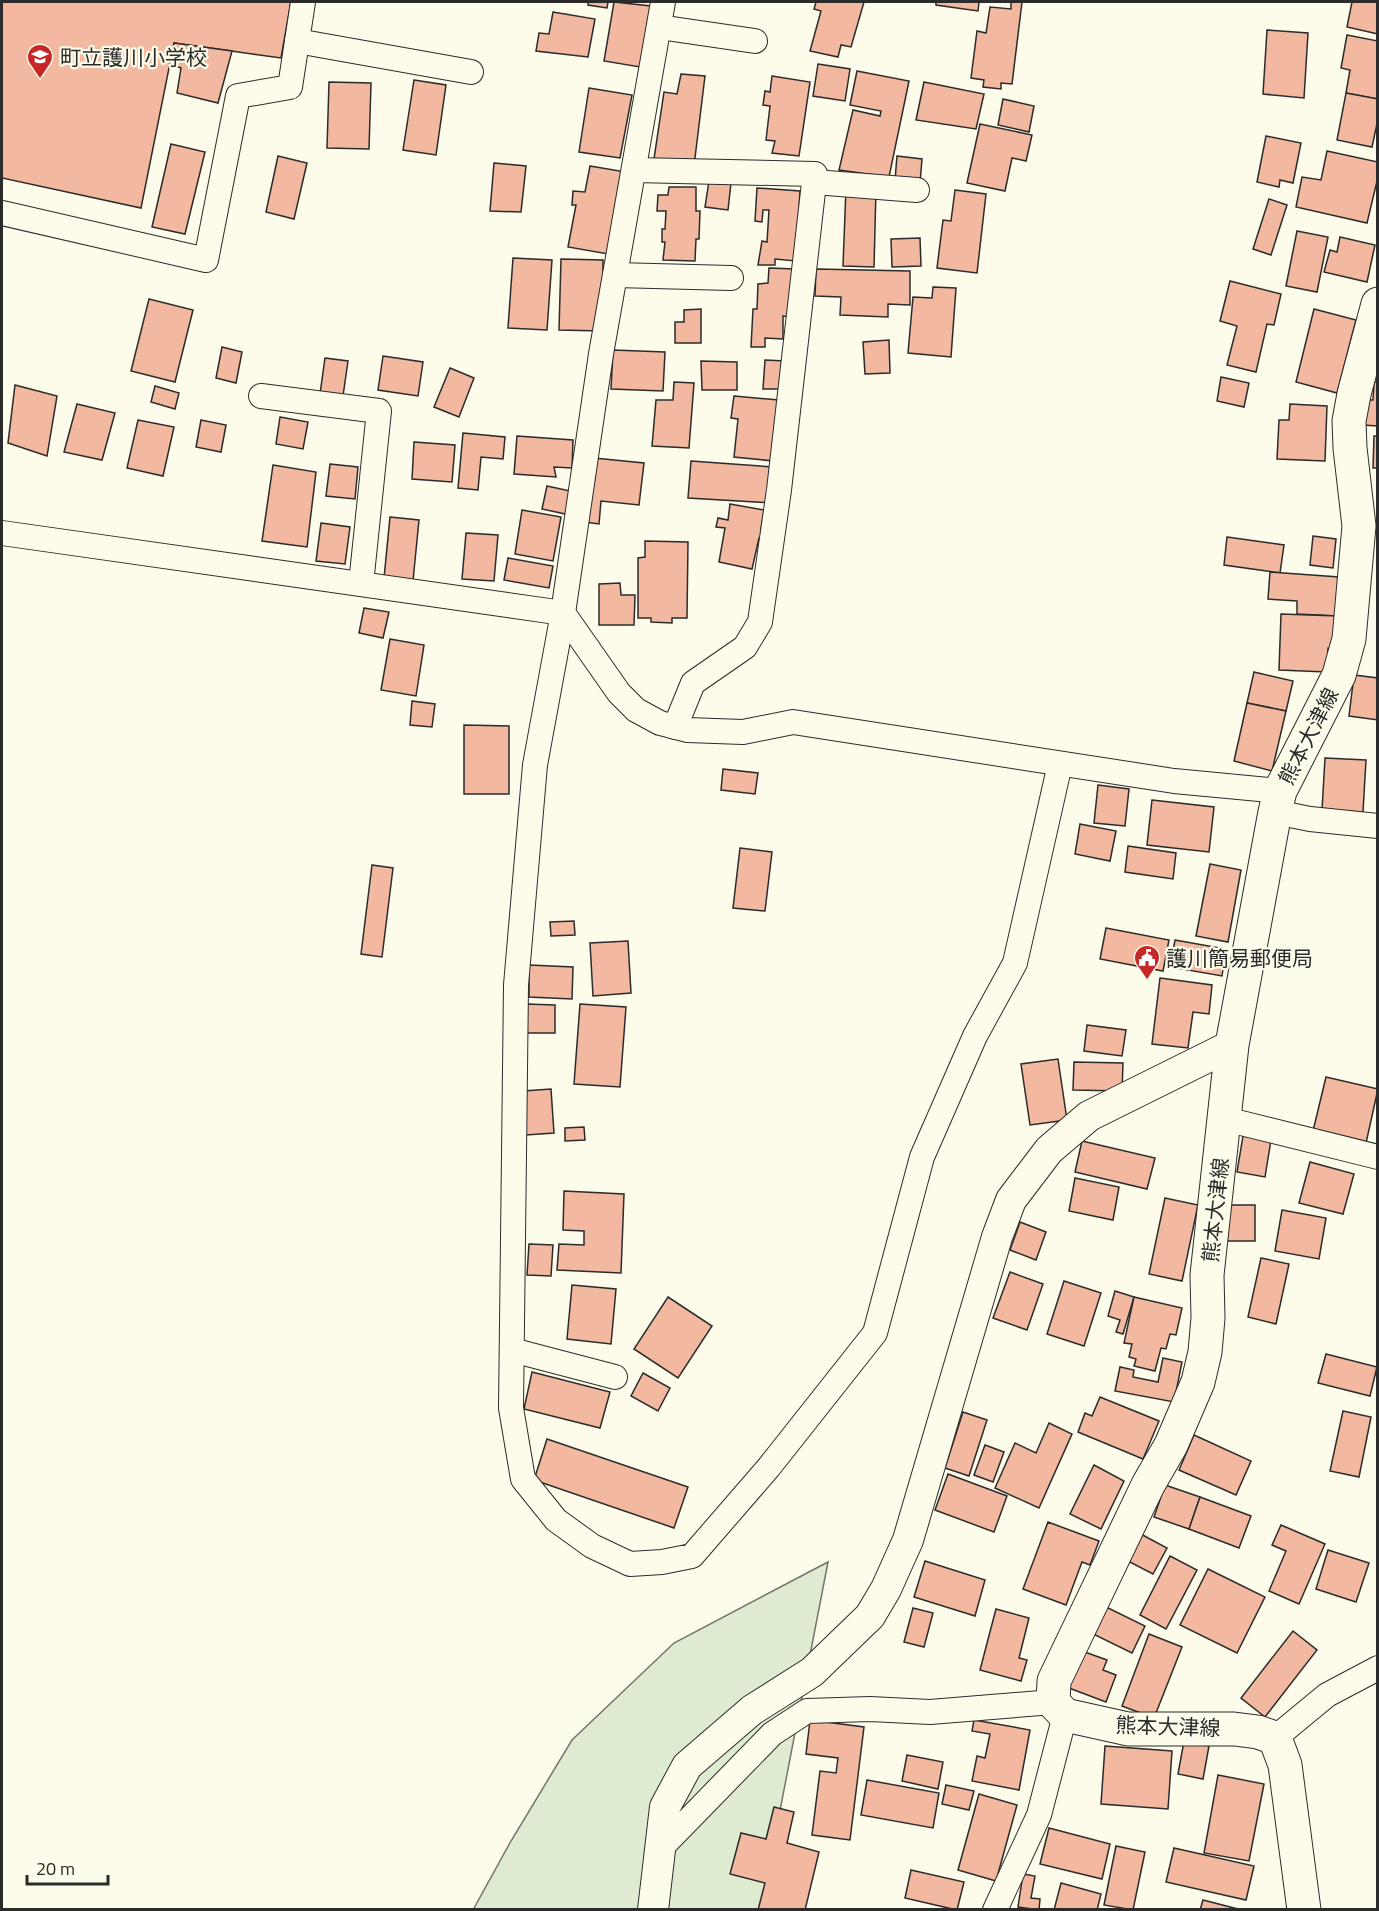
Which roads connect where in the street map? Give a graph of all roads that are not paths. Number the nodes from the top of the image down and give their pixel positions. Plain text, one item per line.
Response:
1 (303, 2) edge
2 (663, 2) edge
3 (659, 27) junction
4 (297, 41) junction
5 (755, 41) dead end
6 (471, 72) dead end
7 (634, 170) junction
8 (814, 182) junction
9 (917, 190) dead end
10 (2, 213) edge
11 (615, 275) junction
12 (731, 278) dead end
13 (1377, 304) edge
14 (261, 396) dead end
15 (2, 533) edge
16 (1367, 554) edge
17 (361, 584) junction
18 (563, 613) junction
19 (675, 727) junction
20 (1060, 764) junction
21 (1277, 802) junction
22 (1377, 825) edge
23 (1232, 1045) junction
24 (1225, 1119) junction
25 (1377, 1157) edge
26 (512, 1350) junction
27 (615, 1377) dead end
28 (1377, 1668) edge
29 (1059, 1708) junction
30 (1275, 1738) junction
31 (661, 1848) junction
32 (653, 1910) edge
33 (995, 1910) edge
34 (1304, 1910) edge

1 - 4 street
2 - 3 street
3 - 5 street
3 - 7 street
4 - 6 street
4 - 10 street
7 - 8 street
7 - 11 street
8 - 9 street
8 - 19 street
11 - 12 street
11 - 18 street
13 - 16 main road, 熊本大津線
14 - 17 street
15 - 17 street
16 - 21 main road, 熊本大津線
17 - 18 street
18 - 19 street
18 - 26 street
19 - 20 street
20 - 21 street
20 - 26 street
21 - 22 street
21 - 23 main road, 熊本大津線
23 - 24 main road, 熊本大津線
23 - 31 street
24 - 25 street
24 - 29 main road, 熊本大津線
26 - 27 street
28 - 30 street
29 - 30 main road, 熊本大津線
29 - 31 street
29 - 33 street
30 - 34 main road
31 - 32 street

